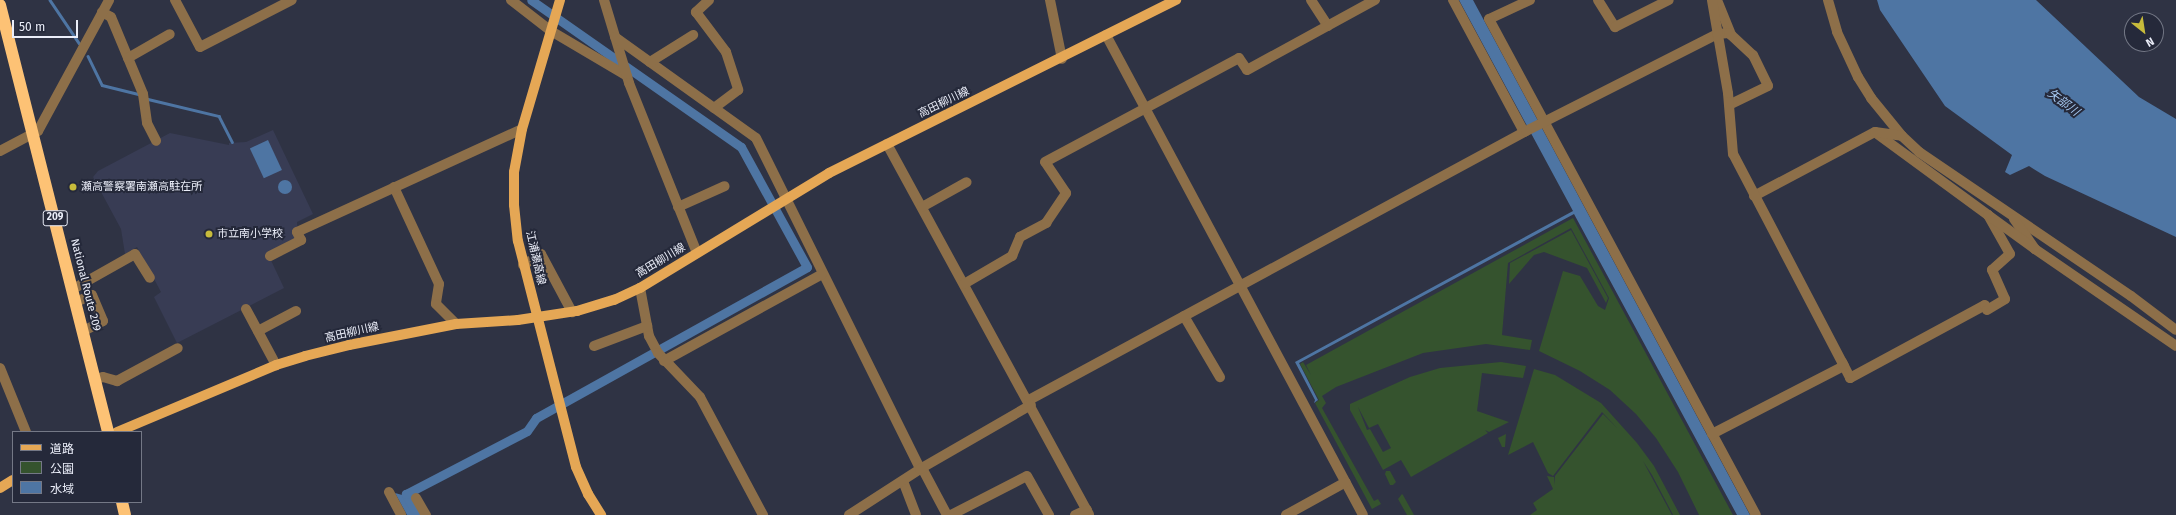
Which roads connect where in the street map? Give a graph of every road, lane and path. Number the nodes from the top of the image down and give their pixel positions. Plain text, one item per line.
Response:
1 (109, 0) edge
2 (175, 0) edge
3 (292, 0) edge
4 (511, 0) edge
5 (560, 0) edge
6 (604, 0) edge
7 (709, 0) edge
8 (1050, 0) edge
9 (1176, 0) edge
10 (1311, 0) edge
11 (1375, 0) edge
12 (1453, 0) edge
13 (1530, 0) edge
14 (1598, 0) edge
15 (1669, 0) edge
16 (1712, 0) edge
17 (1717, 0) edge
18 (1828, 0) edge
19 (0, 5) edge
20 (102, 12) junction
21 (1328, 26) junction
22 (552, 27) junction
23 (170, 34) dead end
24 (1717, 34) junction
25 (693, 35) dead end
26 (1106, 35) junction
27 (1732, 35) junction
28 (616, 41) junction
29 (128, 58) junction
30 (1062, 59) junction
31 (650, 62) junction
32 (628, 80) junction
33 (1729, 105) junction
34 (714, 108) junction
35 (1145, 108) junction
36 (1544, 122) junction
37 (522, 129) junction
38 (1525, 132) junction
39 (1875, 132) junction
40 (33, 136) junction
41 (1902, 136) junction
42 (156, 141) dead end
43 (887, 144) junction
44 (0, 151) edge
45 (967, 182) dead end
46 (725, 186) dead end
47 (394, 187) junction
48 (1754, 196) junction
49 (784, 199) junction
50 (678, 207) junction
51 (922, 207) junction
52 (1988, 214) junction
53 (2010, 214) junction
54 (2035, 249) junction
55 (697, 253) junction
56 (270, 256) dead end
57 (523, 264) junction
58 (822, 274) junction
59 (150, 278) dead end
60 (964, 284) junction
61 (1240, 286) junction
62 (640, 288) junction
63 (73, 289) junction
64 (76, 302) junction
65 (246, 309) dead end
66 (296, 311) dead end
67 (572, 312) junction
68 (1184, 316) junction
69 (537, 318) junction
70 (456, 324) junction
71 (2176, 330) edge
72 (83, 331) junction
73 (258, 331) junction
74 (648, 331) junction
75 (594, 346) dead end
76 (2176, 346) edge
77 (178, 348) dead end
78 (1842, 362) junction
79 (666, 363) junction
80 (276, 365) junction
81 (0, 368) edge
82 (1220, 377) dead end
83 (95, 379) junction
84 (1030, 402) junction
85 (26, 431) edge
86 (108, 431) edge
87 (119, 431) edge
88 (1712, 434) junction
89 (921, 468) junction
90 (12, 481) edge
91 (904, 481) junction
92 (1346, 482) junction
93 (0, 488) edge
94 (389, 492) dead end
95 (416, 498) dead end
96 (122, 503) edge
97 (1088, 512) edge
98 (125, 515) edge
99 (401, 515) edge
100 (426, 515) edge
101 (601, 515) edge
102 (763, 515) edge
103 (849, 515) edge
104 (916, 515) edge
105 (946, 515) edge
106 (951, 515) edge
107 (1049, 515) edge
108 (1075, 515) edge
109 (1286, 515) edge
110 (1363, 515) edge
111 (1756, 515) edge

1 - 20 street
2 - 3 street
4 - 22 street
5 - 22 main road, 江浦瀬高線
6 - 28 street
7 - 34 street
8 - 30 street
9 - 26 main road, 高田柳川線
10 - 21 street
11 - 21 street
12 - 38 street
13 - 36 street
14 - 15 street
16 - 24 street
17 - 27 street
18 - 41 street
19 - 40 highway, National Route 209 / 209
20 - 29 street
20 - 40 street
21 - 35 street
22 - 32 street
22 - 37 main road, 江浦瀬高線
23 - 29 street
24 - 27 street
24 - 33 street
24 - 36 street
25 - 31 street
26 - 30 main road, 高田柳川線
26 - 35 street
27 - 33 street
28 - 31 street
28 - 32 street
29 - 42 street
30 - 43 main road, 高田柳川線
31 - 34 street
32 - 50 street
33 - 48 street
34 - 49 street
35 - 60 street
35 - 61 street
36 - 38 street
36 - 88 street
37 - 47 street
37 - 57 main road, 江浦瀬高線
38 - 61 street
39 - 41 street
39 - 48 street
39 - 52 street
40 - 44 street
40 - 63 highway, National Route 209 / 209
41 - 53 street
43 - 49 main road, 高田柳川線
43 - 51 street
45 - 51 street
46 - 50 street
47 - 56 street
47 - 70 street
48 - 78 street
49 - 55 main road, 高田柳川線
49 - 58 street
50 - 55 street
51 - 60 street
52 - 54 street
52 - 78 street
53 - 54 street
53 - 71 street
54 - 76 street
55 - 62 main road, 高田柳川線
57 - 67 street
57 - 69 main road, 江浦瀬高線
58 - 79 street
58 - 89 street
59 - 63 street
60 - 84 street
61 - 68 street
61 - 92 street
62 - 67 main road, 高田柳川線
62 - 74 street
63 - 64 highway, National Route 209 / 209
64 - 72 highway, National Route 209 / 209
64 - 72 street
65 - 73 street
66 - 73 street
67 - 69 main road, 高田柳川線
68 - 82 street
68 - 84 street
69 - 70 main road, 高田柳川線
69 - 101 main road, 江浦瀬高線
70 - 80 main road, 高田柳川線
72 - 83 highway, National Route 209 / 209
73 - 80 street
74 - 75 street
74 - 79 street
77 - 83 street
78 - 88 street
79 - 102 street
80 - 87 main road, 高田柳川線
81 - 85 street
83 - 86 highway, National Route 209 / 209
84 - 89 street
84 - 97 street
88 - 111 street
89 - 91 street
89 - 105 street
90 - 93 main road
91 - 103 street
91 - 104 street
92 - 109 street
92 - 110 street
94 - 99 street
95 - 100 street
96 - 98 highway
97 - 108 street
106 - 107 street

